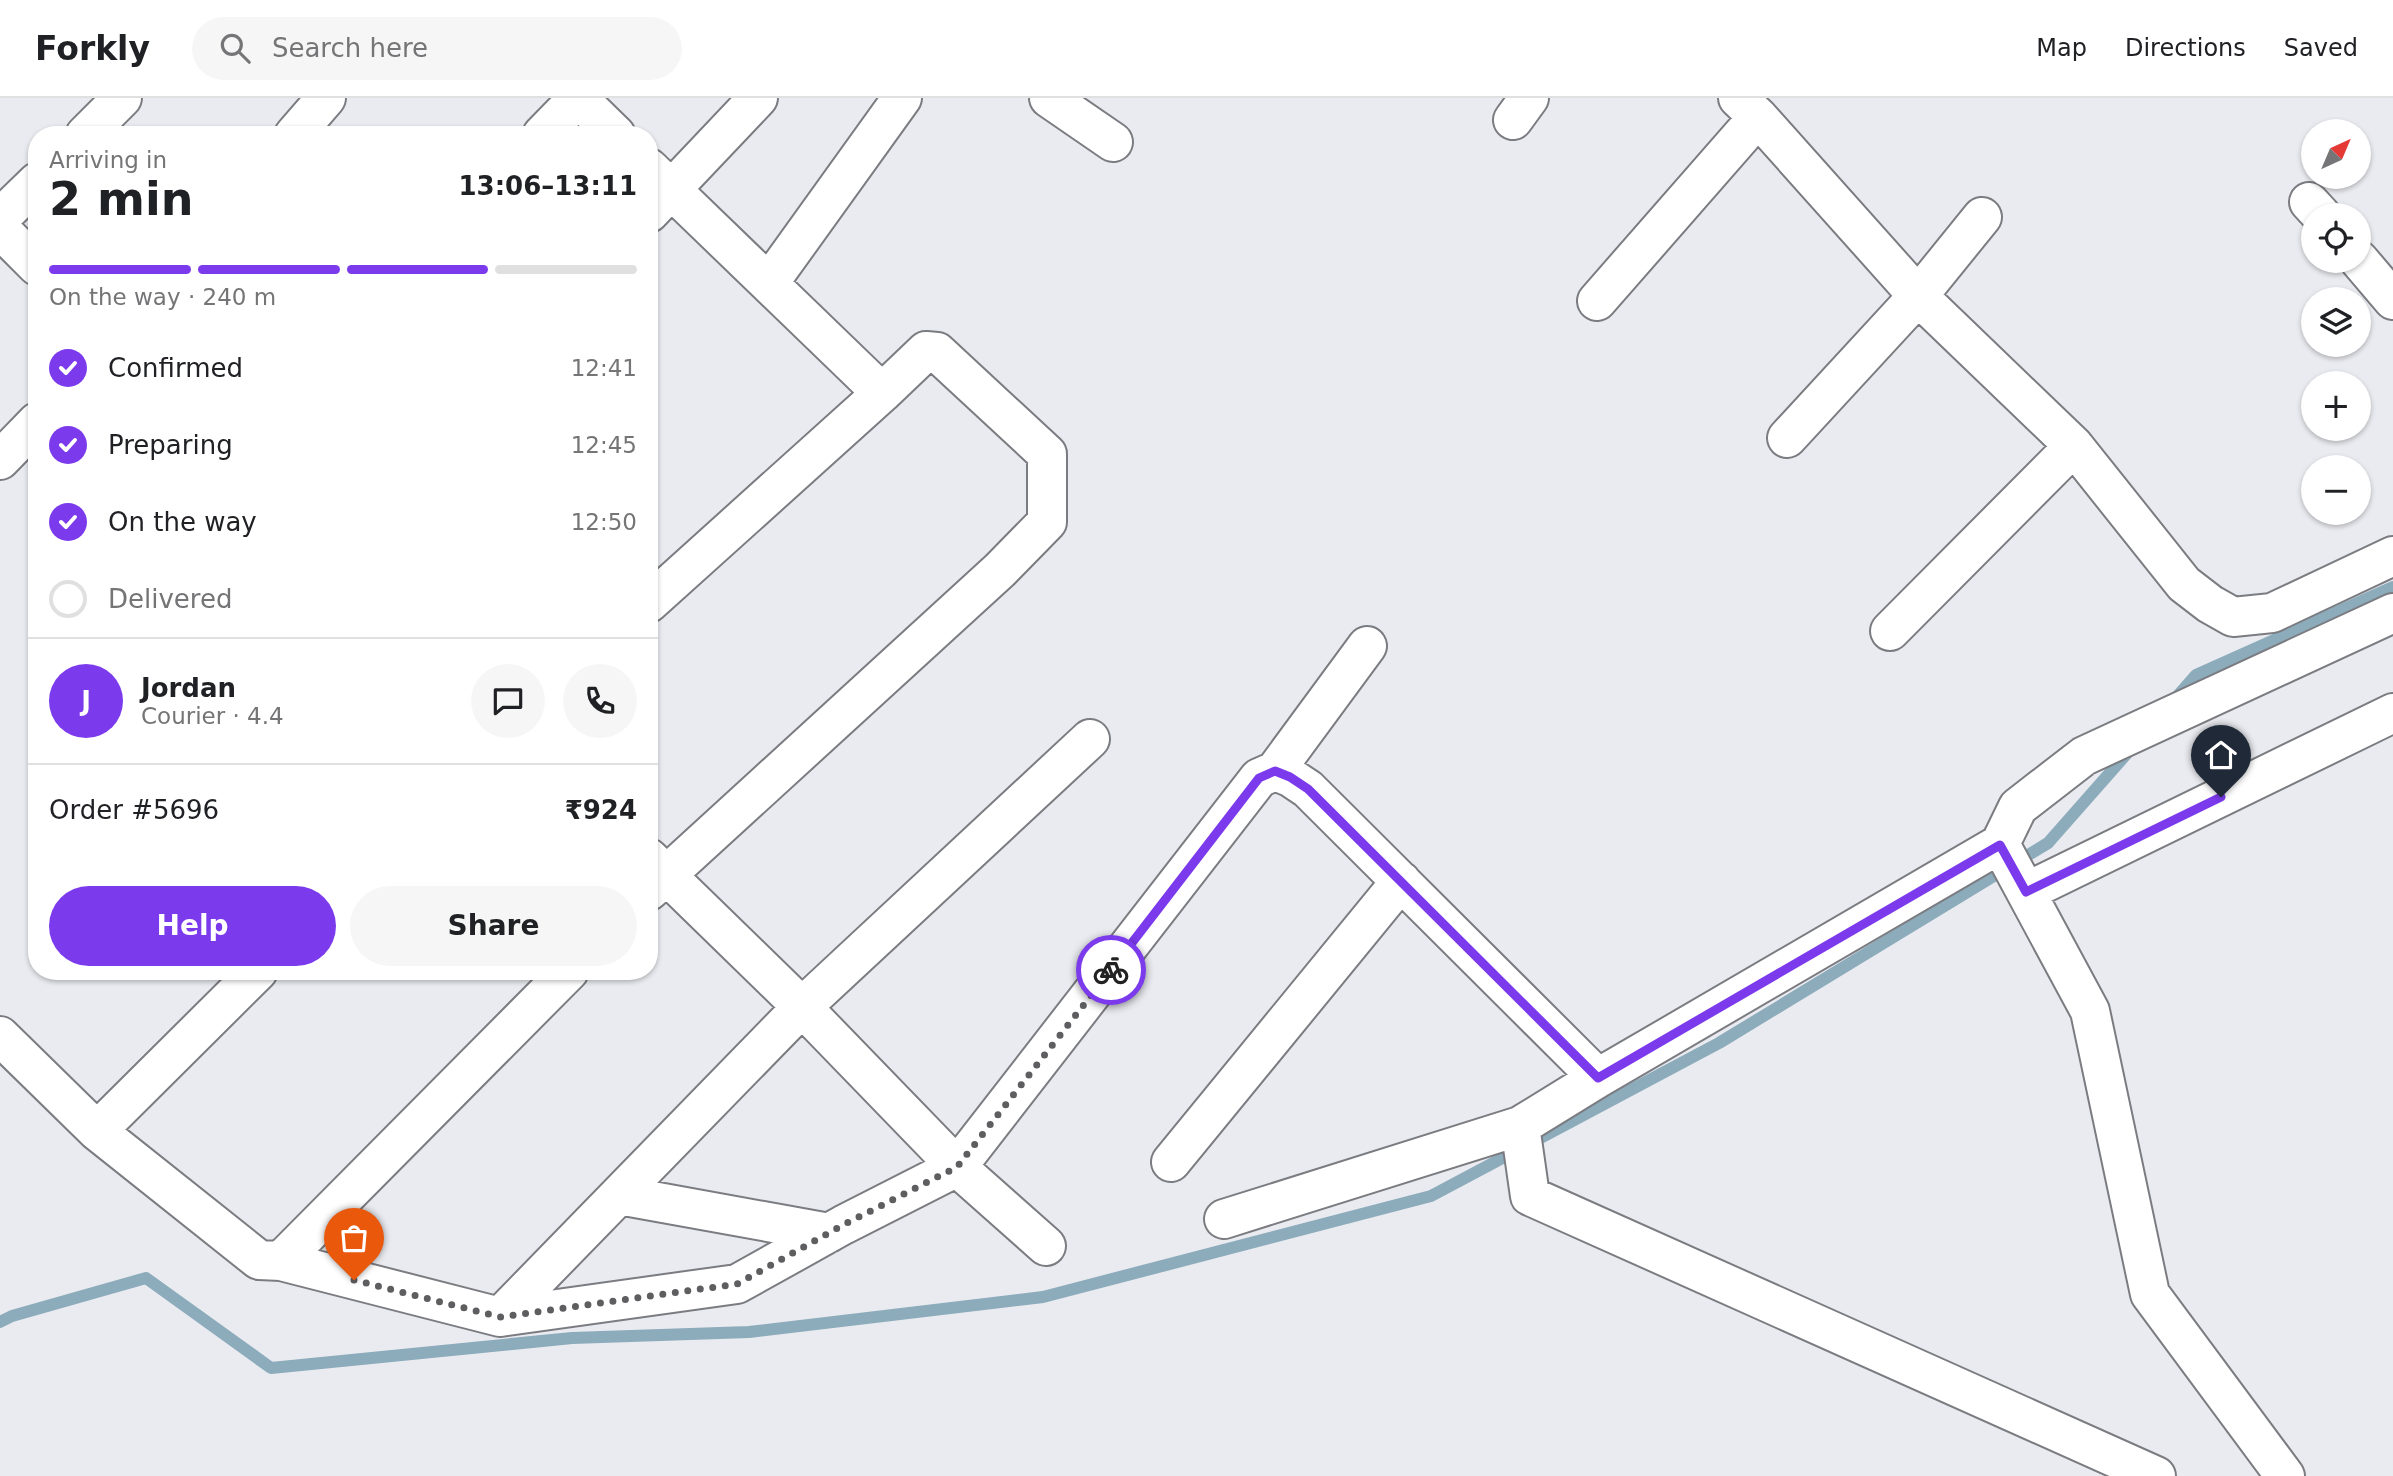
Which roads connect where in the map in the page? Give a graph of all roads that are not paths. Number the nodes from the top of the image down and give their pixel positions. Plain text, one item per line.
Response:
1 (122, 98) edge
2 (326, 98) edge
3 (578, 98) edge
4 (758, 98) edge
5 (902, 98) edge
6 (1049, 98) edge
7 (1748, 107) edge
8 (94, 126) edge
9 (302, 126) edge
10 (551, 126) edge
11 (607, 126) edge
12 (1113, 142) dead end
13 (658, 189) edge
14 (28, 191) edge
15 (658, 191) edge
16 (1982, 217) dead end
17 (0, 218) edge
18 (0, 229) edge
19 (28, 257) edge
20 (2370, 273) edge
21 (769, 283) junction
22 (1917, 296) junction
23 (2393, 300) edge
24 (1597, 301) dead end
25 (882, 393) junction
26 (28, 431) edge
27 (1787, 438) dead end
28 (2074, 446) junction
29 (0, 460) edge
30 (2393, 556) edge
31 (658, 595) edge
32 (2393, 613) edge
33 (1890, 631) dead end
34 (1367, 646) dead end
35 (2393, 713) edge
36 (1090, 739) dead end
37 (1275, 771) junction
38 (2000, 845) junction
39 (658, 871) edge
40 (658, 877) edge
41 (1401, 881) junction
42 (2026, 892) junction
43 (249, 980) edge
44 (560, 980) edge
45 (802, 1007) junction
46 (0, 1036) edge
47 (1598, 1078) junction
48 (1520, 1126) junction
49 (97, 1131) junction
50 (1171, 1162) dead end
51 (957, 1167) junction
52 (619, 1195) junction
53 (1224, 1219) dead end
54 (829, 1233) junction
55 (1046, 1246) dead end
56 (281, 1261) junction
57 (500, 1317) junction
58 (2156, 1476) edge
59 (2285, 1476) edge

1 - 8 street
2 - 9 street
3 - 10 street
3 - 11 street
4 - 13 street
5 - 21 street
6 - 12 street
7 - 22 street
7 - 24 street
14 - 17 street
15 - 21 street
16 - 22 street
18 - 19 street
20 - 23 street
21 - 25 street
22 - 27 street
22 - 28 street
25 - 31 street
25 - 39 street
26 - 29 street
28 - 30 street
28 - 33 street
32 - 38 street
34 - 37 street
35 - 42 street
36 - 45 street
37 - 41 street
37 - 51 street
38 - 42 street
38 - 47 street
40 - 45 street
41 - 47 street
41 - 50 street
42 - 59 street
43 - 49 street
44 - 56 street
45 - 51 street
45 - 52 street
46 - 49 street
47 - 48 street
48 - 53 street
48 - 58 street
49 - 56 street
51 - 54 street
51 - 55 street
52 - 54 street
52 - 57 street
54 - 57 street
56 - 57 street

